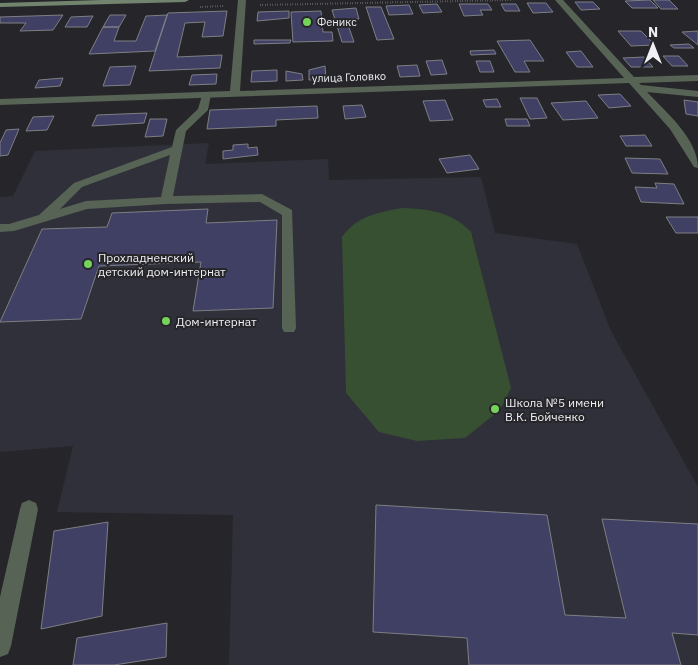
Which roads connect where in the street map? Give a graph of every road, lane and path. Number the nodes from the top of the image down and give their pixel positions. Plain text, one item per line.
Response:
1 (185, 0) edge
2 (242, 0) edge
3 (559, 0) edge
4 (0, 6) edge
5 (698, 78) edge
6 (633, 79) junction
7 (640, 88) junction
8 (235, 93) junction
9 (206, 94) junction
10 (698, 94) edge
11 (0, 102) edge
12 (177, 149) junction
13 (698, 165) edge
14 (166, 200) junction
15 (42, 218) junction
16 (0, 228) edge
17 (289, 328) dead end
18 (29, 509) dead end
19 (0, 646) edge

1 - 4 main road
2 - 8 street
3 - 6 street
5 - 6 street, улица Головко
6 - 7 street
6 - 8 street, улица Головко
7 - 10 street
7 - 13 street
8 - 9 street, улица Головко
9 - 11 street, улица Головко
9 - 12 street
12 - 14 street
12 - 15 street
14 - 15 street
14 - 17 street
15 - 16 street
18 - 19 street

